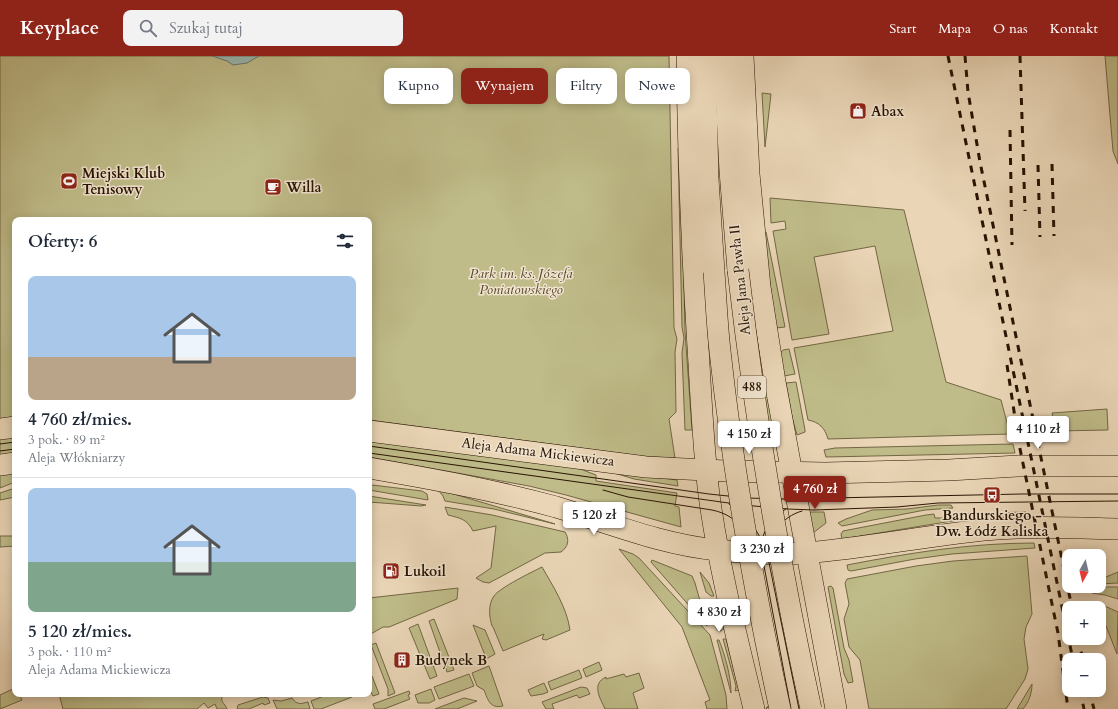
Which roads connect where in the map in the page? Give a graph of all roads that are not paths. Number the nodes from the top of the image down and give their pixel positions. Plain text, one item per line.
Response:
1 (686, 56) edge
2 (705, 56) edge
3 (724, 56) edge
4 (744, 56) edge
5 (12, 427) edge
6 (0, 429) edge
7 (372, 431) edge
8 (12, 463) edge
9 (0, 465) edge
10 (1118, 466) edge
11 (372, 469) edge
12 (706, 470) junction
13 (791, 473) junction
14 (1118, 529) edge
15 (718, 550) junction
16 (807, 553) junction
17 (754, 709) edge
18 (780, 709) edge
19 (811, 709) edge
20 (836, 709) edge

1 - 12 main road
2 - 18 main road, Aleja Jana Pawła II / 488, bridge
3 - 19 main road, Aleja Jana Pawła II / 488, bridge
4 - 13 main road
5 - 6 main road
7 - 12 main road, Aleja Adama Mickiewicza
8 - 9 main road
10 - 13 main road, Aleja Adama Mickiewicza
11 - 15 main road
12 - 13 main road, Aleja Adama Mickiewicza
12 - 15 main road
13 - 16 main road
14 - 16 main road
15 - 16 main road
15 - 17 main road
16 - 20 main road

